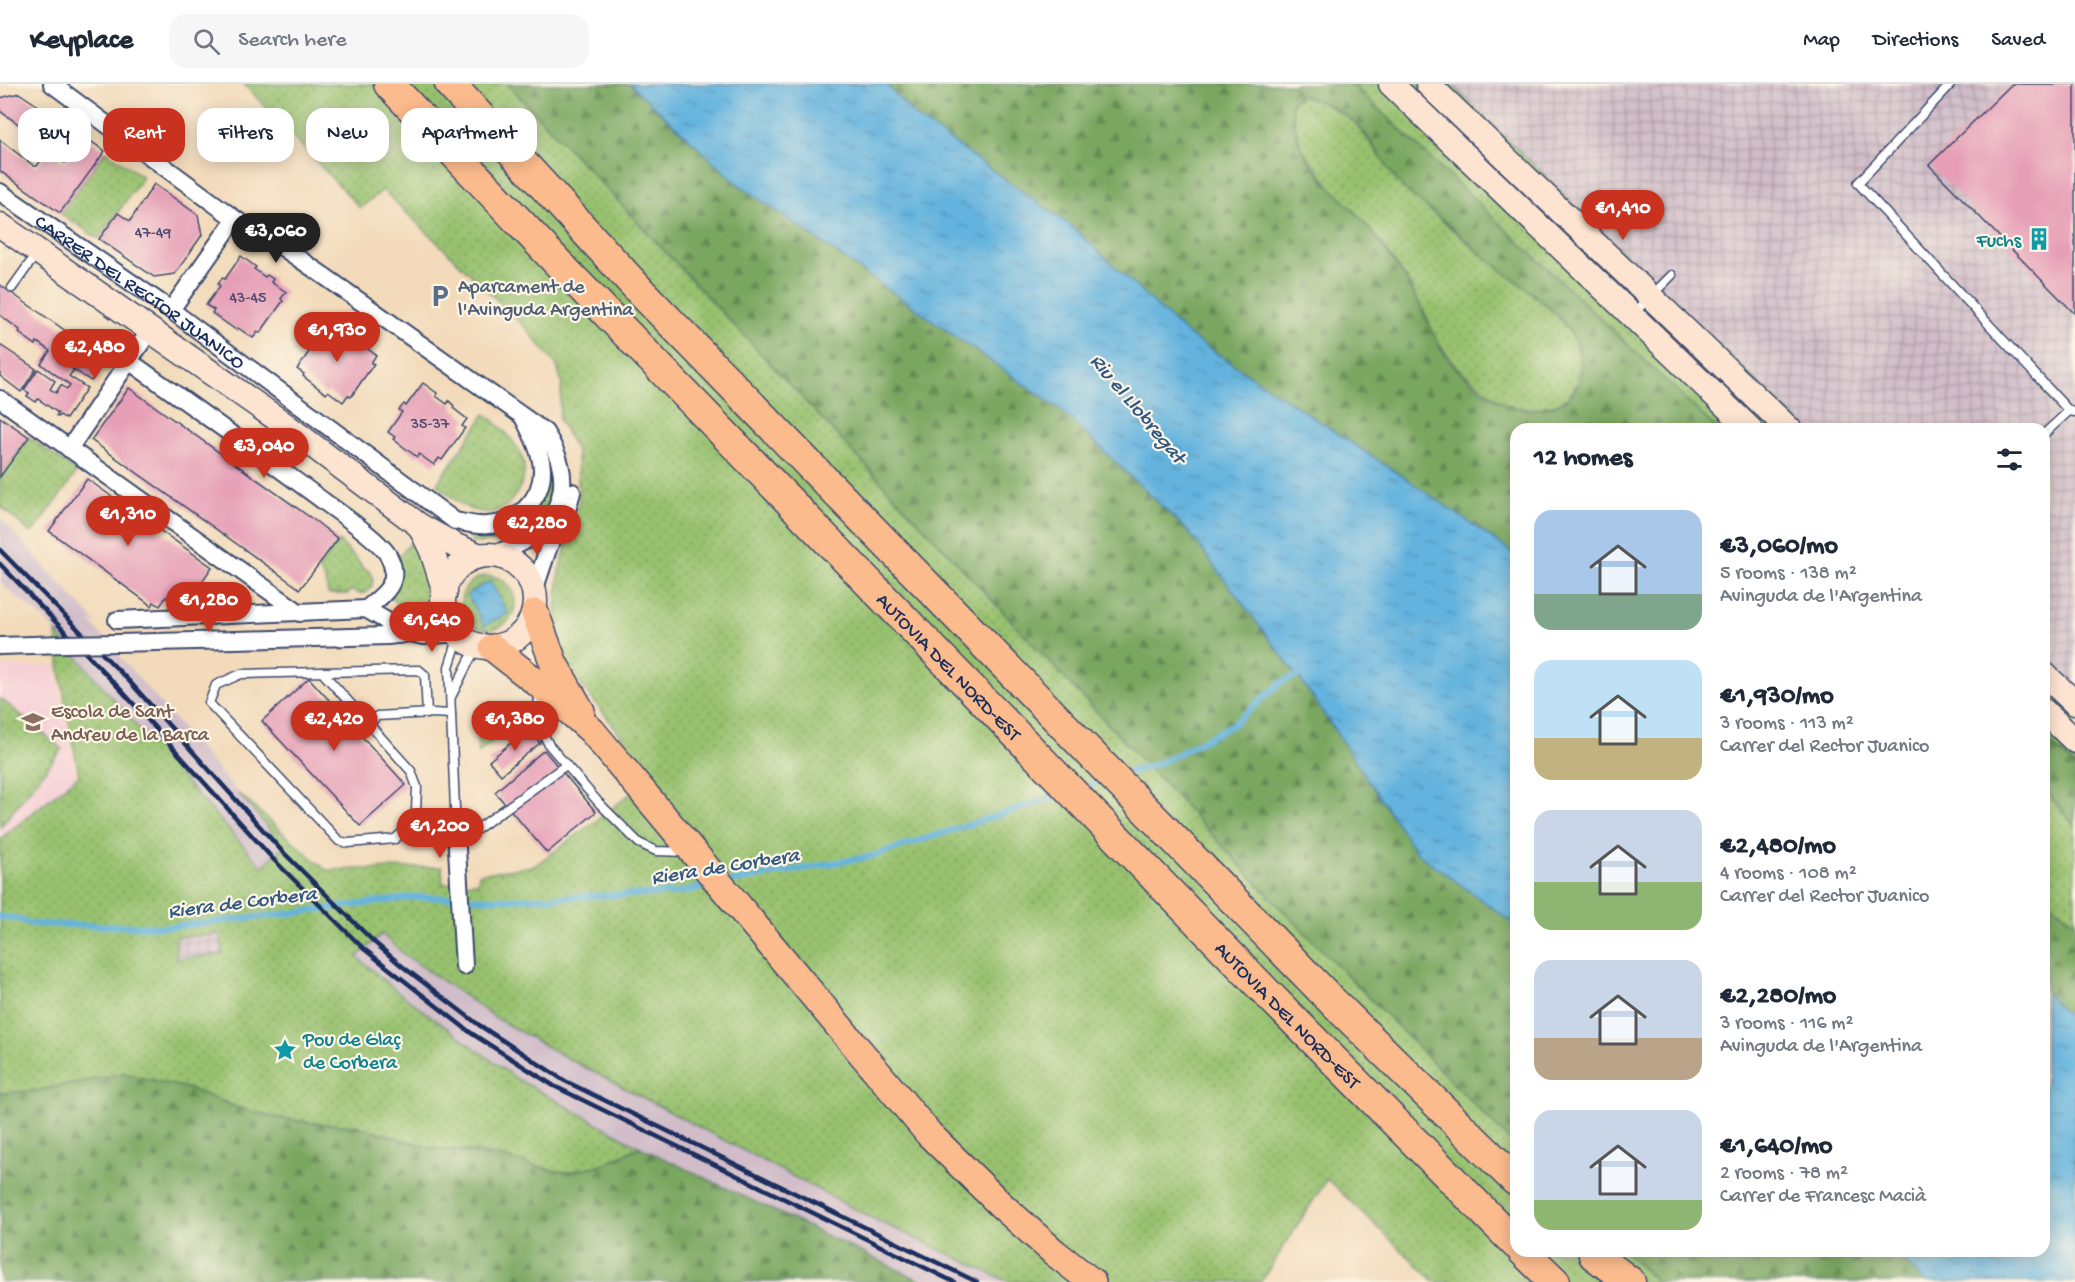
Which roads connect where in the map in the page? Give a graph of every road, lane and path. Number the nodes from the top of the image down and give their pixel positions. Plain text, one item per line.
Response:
1 (52, 84) edge
2 (389, 84) edge
3 (450, 84) edge
4 (1391, 84) edge
5 (1428, 84) edge
6 (1951, 84) edge
7 (0, 192) edge
8 (235, 219) junction
9 (0, 225) edge
10 (37, 253) junction
11 (1672, 275) dead end
12 (12, 288) dead end
13 (1650, 297) junction
14 (171, 310) junction
15 (1632, 315) junction
16 (150, 330) junction
17 (129, 361) junction
18 (0, 399) edge
19 (2072, 411) edge
20 (527, 421) junction
21 (1744, 423) edge
22 (1783, 423) edge
23 (2050, 429) edge
24 (69, 449) junction
25 (420, 526) junction
26 (485, 556) junction
27 (444, 597) junction
28 (534, 602) junction
29 (366, 609) junction
30 (300, 613) junction
31 (117, 620) dead end
32 (405, 634) junction
33 (472, 641) junction
34 (0, 646) edge
35 (322, 672) junction
36 (2050, 680) edge
37 (540, 685) junction
38 (451, 697) junction
39 (2075, 704) edge
40 (427, 714) junction
41 (451, 714) junction
42 (2050, 717) edge
43 (369, 724) junction
44 (592, 731) junction
45 (2075, 741) edge
46 (566, 765) junction
47 (413, 821) junction
48 (456, 832) junction
49 (699, 858) junction
50 (464, 966) dead end
51 (1510, 1175) edge
52 (1510, 1238) edge
53 (1529, 1257) edge
54 (1596, 1257) edge
55 (1597, 1257) edge
56 (1092, 1282) edge
57 (1555, 1282) edge
58 (1622, 1282) edge
59 (1630, 1282) edge

1 - 8 street
2 - 52 highway, AUTOVIA DEL NORD-EST
3 - 51 highway, AUTOVIA DEL NORD-EST
4 - 15 street
5 - 13 street
6 - 19 lane
7 - 14 street, CARRER DEL RECTOR JUANICO
8 - 14 street
8 - 20 street
9 - 10 street, CARRER DEL RECTOR JUANICO
10 - 12 lane
10 - 16 street, CARRER DEL RECTOR JUANICO
11 - 13 lane
13 - 15 lane
13 - 22 street
14 - 20 street, CARRER DEL RECTOR JUANICO
15 - 21 street
16 - 17 street
16 - 25 street, CARRER DEL RECTOR JUANICO
17 - 24 street
17 - 29 street
18 - 24 street
19 - 23 lane
20 - 26 street
20 - 28 street
24 - 30 street
25 - 26 street, CARRER DEL RECTOR JUANICO
25 - 27 street, CARRER DEL RECTOR JUANICO
26 - 27 street
26 - 28 street
27 - 32 street
27 - 33 street
28 - 33 street
28 - 44 main road
29 - 30 street
29 - 32 street
30 - 31 street
32 - 33 street
32 - 34 street, bridge
33 - 37 main road
33 - 38 lane
33 - 38 lane
35 - 40 lane
35 - 43 lane
35 - 47 lane
36 - 39 street
37 - 44 main road
37 - 46 lane
38 - 41 lane
40 - 41 lane
40 - 43 lane
41 - 48 lane
42 - 45 street
43 - 47 lane
44 - 49 main road
46 - 48 lane
46 - 49 lane
47 - 48 lane
48 - 50 street
49 - 56 main road
53 - 57 highway
54 - 58 highway
55 - 59 highway

